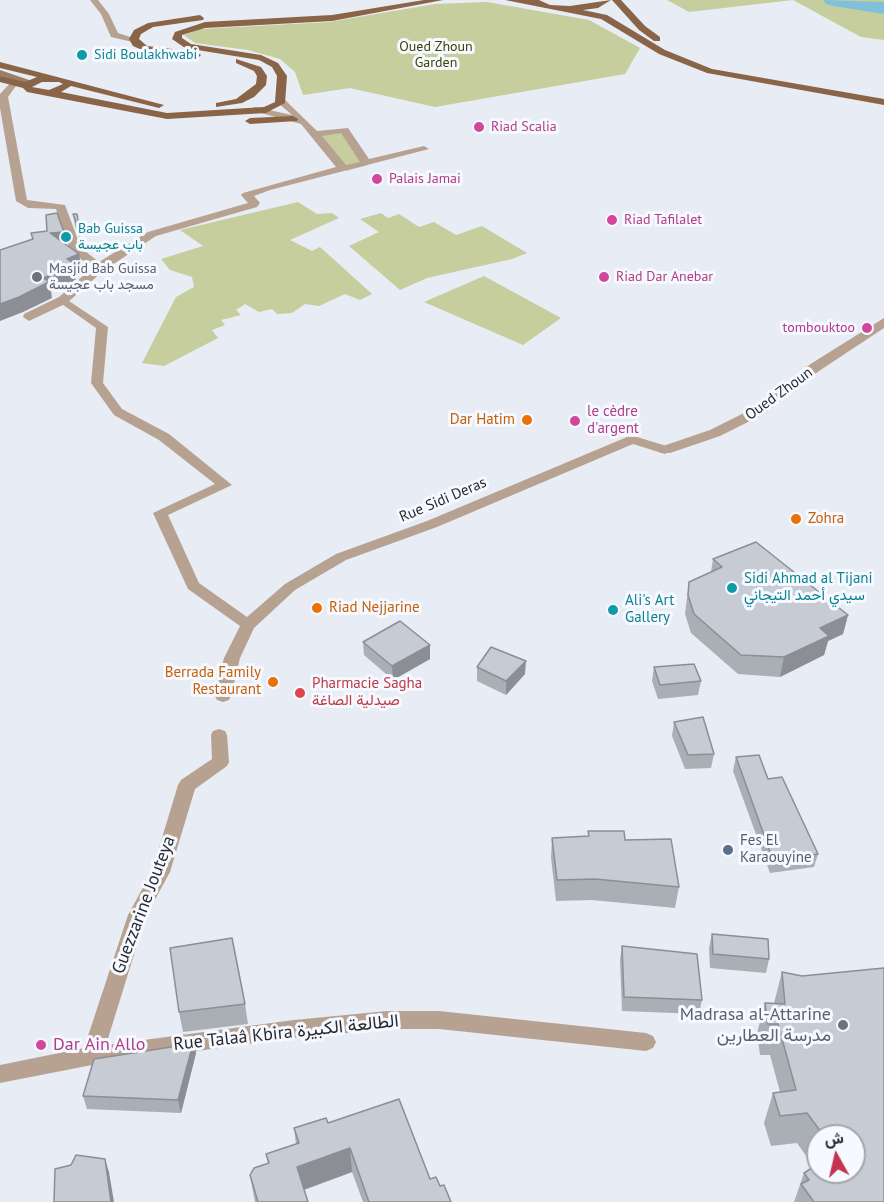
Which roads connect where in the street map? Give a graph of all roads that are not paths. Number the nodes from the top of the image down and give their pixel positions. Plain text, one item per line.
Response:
1 (94, 0) edge
2 (398, 0) edge
3 (439, 0) edge
4 (509, 0) edge
5 (607, 0) edge
6 (616, 0) edge
7 (533, 1) edge
8 (566, 9) junction
9 (134, 41) junction
10 (0, 63) edge
11 (0, 73) edge
12 (50, 78) junction
13 (0, 80) edge
14 (13, 83) junction
15 (69, 83) junction
16 (28, 84) junction
17 (49, 93) junction
18 (884, 93) edge
19 (280, 99) junction
20 (884, 102) edge
21 (254, 110) junction
22 (211, 115) junction
23 (293, 119) junction
24 (304, 121) junction
25 (315, 135) junction
26 (424, 149) dead end
27 (366, 163) junction
28 (343, 169) junction
29 (99, 268) junction
30 (63, 300) junction
31 (29, 317) dead end
32 (884, 322) edge
33 (665, 450) joint
34 (248, 625) junction
35 (223, 696) dead end
36 (219, 735) dead end
37 (646, 1042) dead end
38 (92, 1056) junction
39 (0, 1074) edge

1 - 9 street
2 - 9 main road
3 - 19 main road
4 - 7 main road
5 - 8 main road
6 - 18 main road
7 - 8 main road
8 - 20 main road
9 - 15 main road
10 - 12 main road
11 - 16 main road
12 - 15 main road
12 - 16 main road
13 - 14 main road
14 - 16 main road
14 - 29 street
15 - 17 main road
16 - 17 main road
17 - 22 main road
19 - 21 main road
19 - 24 street
21 - 22 main road
21 - 23 street
22 - 23 main road
23 - 24 street
24 - 25 street
25 - 27 street
25 - 28 street
26 - 27 street
27 - 28 street
28 - 29 street
29 - 30 street
30 - 31 street
30 - 34 street
32 - 33 street, Oued Zhoun
33 - 34 street, Rue Sidi Deras
34 - 35 street
36 - 38 street, Guezzarine Jouteya
37 - 38 street, Rue Talaâ Kbira الطالعة الكبيرة
38 - 39 street, Rue Talaâ Kbira الطالعة الكبيرة

